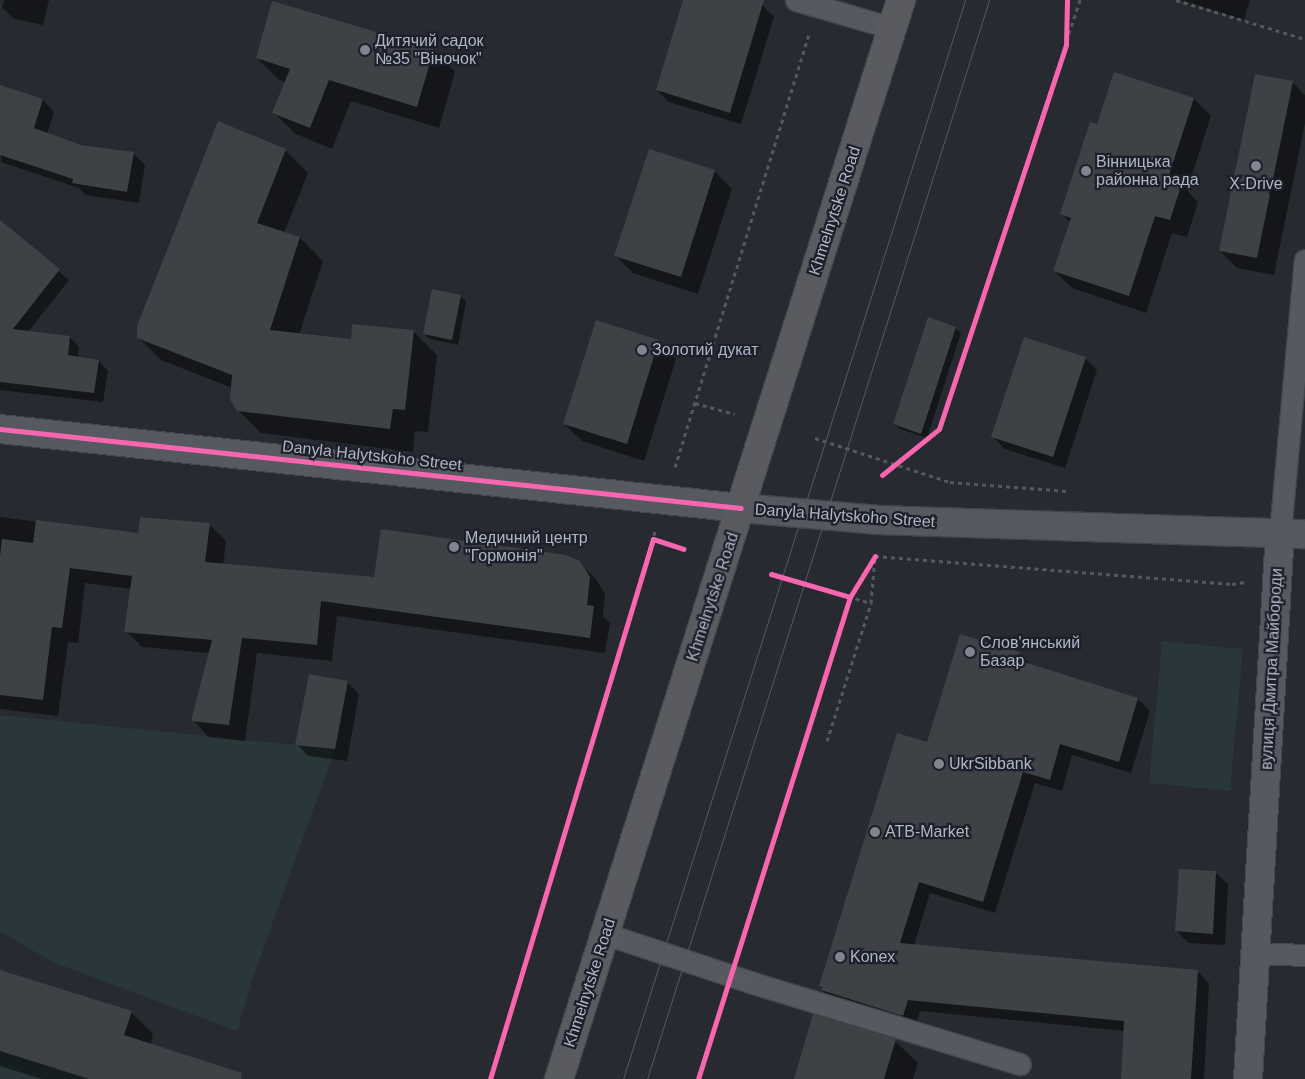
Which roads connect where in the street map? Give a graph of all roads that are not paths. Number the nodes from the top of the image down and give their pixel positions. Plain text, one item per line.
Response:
1 (796, 0) edge
2 (901, 0) edge
3 (892, 28) junction
4 (1305, 260) edge
5 (0, 429) edge
6 (741, 508) junction
7 (1293, 534) edge
8 (606, 934) junction
9 (1255, 953) junction
10 (1305, 955) edge
11 (1020, 1064) dead end
12 (559, 1079) edge
13 (1248, 1079) edge

1 - 3 lane
2 - 3 main road, Khmelnytske Road
3 - 6 main road, Khmelnytske Road
4 - 7 lane, вулиця Дмитра Майбороди
5 - 6 street, Danyla Halytskoho Street
6 - 7 main road, Danyla Halytskoho Street
6 - 8 main road, Khmelnytske Road
7 - 9 street, вулиця Дмитра Майбороди
8 - 11 lane
8 - 12 main road, Khmelnytske Road
9 - 10 lane
9 - 13 street, вулиця Дмитра Майбороди

